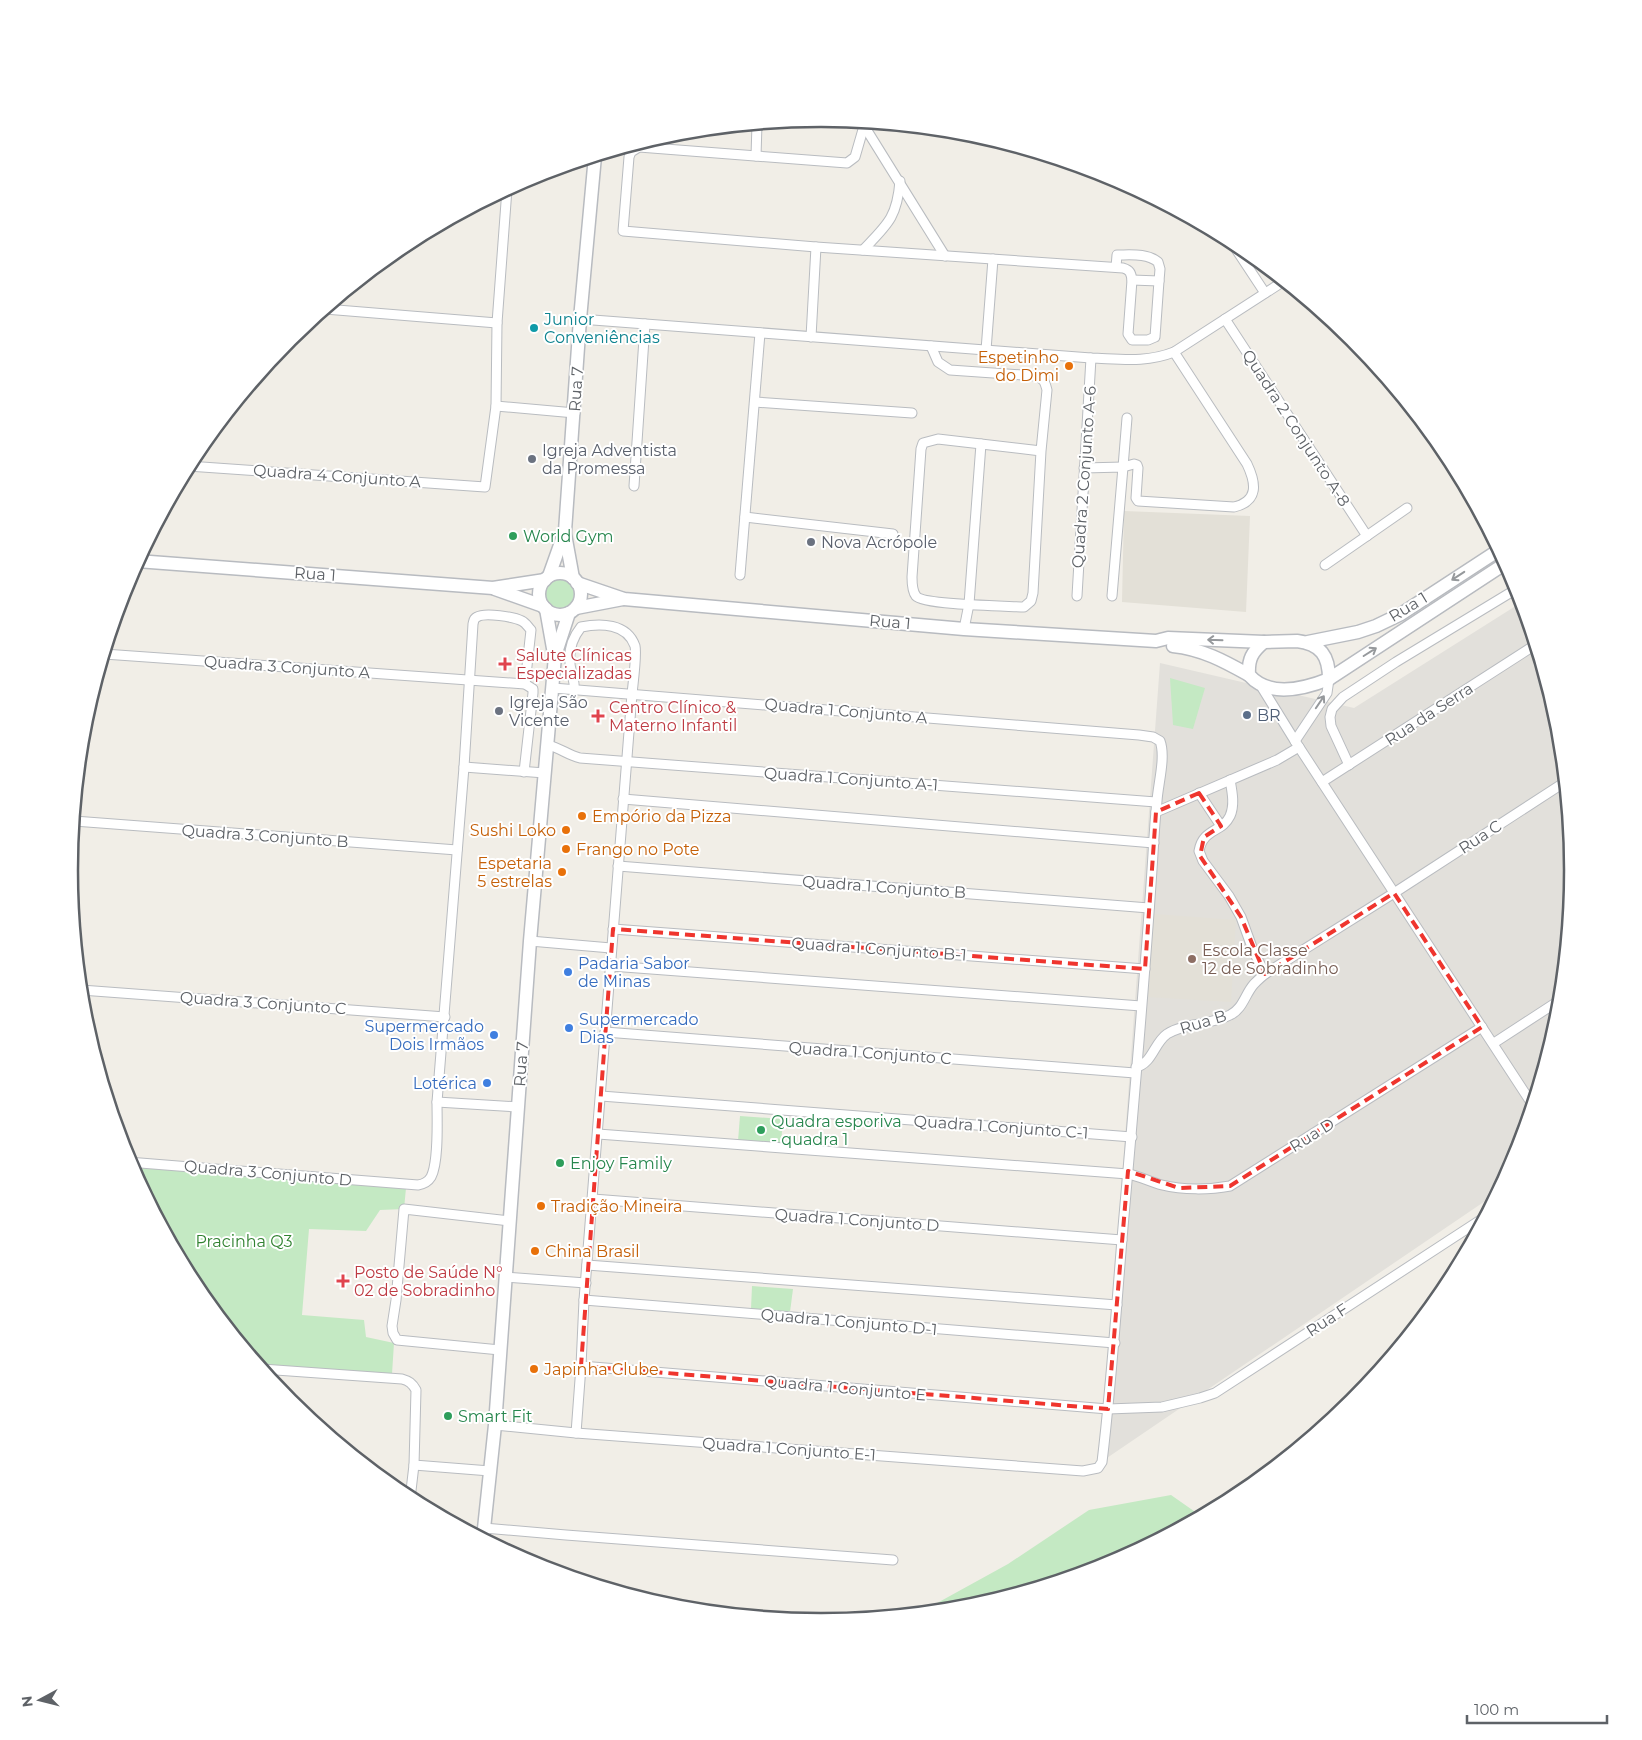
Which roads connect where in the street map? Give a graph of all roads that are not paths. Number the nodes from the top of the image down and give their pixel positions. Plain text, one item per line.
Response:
1 (862, 128) edge
2 (866, 128) edge
3 (757, 130) edge
4 (650, 147) edge
5 (632, 151) edge
6 (756, 156) junction
7 (593, 163) edge
8 (900, 181) junction
9 (506, 196) edge
10 (816, 247) junction
11 (863, 250) junction
12 (945, 256) junction
13 (1241, 257) edge
14 (993, 259) junction
15 (1116, 267) junction
16 (1132, 280) junction
17 (1159, 280) junction
18 (1279, 284) edge
19 (1265, 293) junction
20 (333, 310) edge
21 (1225, 319) junction
22 (580, 320) junction
23 (497, 323) junction
24 (645, 324) junction
25 (760, 333) junction
26 (811, 337) junction
27 (931, 346) junction
28 (986, 350) junction
29 (1174, 352) junction
30 (1091, 358) junction
31 (756, 402) junction
32 (496, 406) junction
33 (574, 413) junction
34 (912, 413) dead end
35 (1127, 418) dead end
36 (981, 444) junction
37 (1041, 451) junction
38 (197, 467) edge
39 (1123, 467) junction
40 (1084, 468) junction
41 (634, 486) dead end
42 (1407, 508) dead end
43 (745, 517) junction
44 (565, 531) junction
45 (893, 534) dead end
46 (1367, 536) junction
47 (1494, 553) edge
48 (145, 562) edge
49 (1325, 565) dead end
50 (1500, 567) edge
51 (740, 575) dead end
52 (547, 578) junction
53 (575, 580) junction
54 (492, 588) junction
55 (1511, 592) edge
56 (1076, 596) dead end
57 (1112, 596) dead end
58 (624, 599) junction
59 (970, 604) junction
60 (544, 608) junction
61 (572, 611) junction
62 (964, 629) junction
63 (1156, 641) junction
64 (1264, 642) junction
65 (1308, 642) junction
66 (1530, 648) edge
67 (110, 654) edge
68 (555, 656) junction
69 (1249, 675) junction
70 (1329, 679) junction
71 (470, 681) junction
72 (525, 684) junction
73 (1261, 686) junction
74 (553, 688) junction
75 (574, 690) junction
76 (632, 694) junction
77 (1306, 724) junction
78 (1286, 725) junction
79 (1297, 744) junction
80 (548, 745) junction
81 (626, 762) junction
82 (1349, 765) junction
83 (464, 768) junction
84 (524, 772) junction
85 (545, 773) junction
86 (1230, 780) junction
87 (1322, 782) junction
88 (1559, 786) edge
89 (1199, 793) junction
90 (623, 799) junction
91 (1156, 802) junction
92 (1156, 812) junction
93 (79, 822) edge
94 (1221, 826) junction
95 (1154, 843) junction
96 (457, 850) junction
97 (618, 866) junction
98 (1394, 893) junction
99 (1150, 908) junction
100 (613, 929) junction
101 (530, 941) junction
102 (611, 948) junction
103 (611, 966) junction
104 (1145, 969) junction
105 (1265, 974) junction
106 (88, 991) edge
107 (1552, 1005) edge
108 (1141, 1006) junction
109 (445, 1017) junction
110 (1482, 1027) junction
111 (606, 1032) junction
112 (1494, 1043) junction
113 (1136, 1070) junction
114 (601, 1096) junction
115 (1528, 1098) edge
116 (437, 1102) junction
117 (518, 1108) junction
118 (598, 1134) junction
119 (1132, 1137) junction
120 (138, 1163) edge
121 (1128, 1174) junction
122 (593, 1200) junction
123 (510, 1221) junction
124 (1475, 1223) edge
125 (1122, 1240) junction
126 (587, 1265) junction
127 (506, 1278) junction
128 (586, 1283) junction
129 (584, 1300) junction
130 (1118, 1305) junction
131 (1115, 1344) junction
132 (500, 1350) junction
133 (581, 1366) junction
134 (271, 1370) edge
135 (1108, 1409) junction
136 (495, 1425) junction
137 (576, 1433) junction
138 (414, 1465) junction
139 (490, 1471) junction
140 (411, 1490) edge
141 (483, 1533) edge
142 (485, 1533) edge
143 (893, 1560) dead end

1 - 6 street
2 - 8 street
3 - 6 street
4 - 6 street
5 - 10 street
7 - 22 main road, Rua 7
8 - 11 street
8 - 12 street
9 - 23 street
10 - 11 street
10 - 26 street
11 - 12 street
12 - 14 street
13 - 19 street
14 - 15 street
14 - 28 street
15 - 16 street
15 - 17 street
16 - 17 street
16 - 17 street
18 - 19 street
19 - 21 street
20 - 23 street
21 - 29 street
21 - 46 street, Quadra 2 Conjunto A-8
22 - 24 street
22 - 33 main road, Rua 7
23 - 32 street
24 - 25 street
24 - 41 street
25 - 26 street
25 - 31 street
26 - 27 street
27 - 28 street
27 - 37 street
28 - 30 street
29 - 30 street
29 - 39 street
30 - 40 street, Quadra 2 Conjunto A-6
31 - 34 street
31 - 43 street
32 - 33 street
32 - 38 street, Quadra 4 Conjunto A
33 - 44 main road, Rua 7
35 - 39 street
36 - 37 street
36 - 59 street
36 - 59 street
37 - 59 street
39 - 40 street
39 - 57 street
40 - 56 street, Quadra 2 Conjunto A-6
42 - 46 street
43 - 45 street
43 - 51 street
44 - 52 main road, Rua 7
44 - 53 main road, Rua 7
46 - 49 street
47 -> 65 main road, Rua 1
48 - 54 main road, Rua 1
70 -> 50 main road, Rua 1
52 - 53 main road
52 - 54 main road
52 - 60 main road
53 - 58 main road, Rua 1
53 - 61 main road
54 - 60 main road
55 - 82 street
58 - 61 main road, Rua 1
58 - 62 main road, Rua 1
59 - 62 street
60 - 61 main road
60 - 68 main road, Rua 7
61 - 68 main road, Rua 7
62 - 63 main road, Rua 1
64 -> 63 main road
63 - 69 main road
64 - 65 main road
64 - 69 main road
65 - 70 main road
66 - 82 street, Rua da Serra
67 - 71 street, Quadra 3 Conjunto A
68 - 74 main road, Rua 7
69 - 73 main road
70 - 73 main road
77 -> 70 street
71 - 72 street, Quadra 3 Conjunto A
71 - 72 street
71 - 83 street
72 - 84 street
73 - 78 street
74 - 75 street, Quadra 1 Conjunto A
74 - 80 main road, Rua 7
75 - 76 street, Quadra 1 Conjunto A
75 - 76 street
76 - 81 street
76 - 91 street, Quadra 1 Conjunto A
77 - 78 street
77 - 79 street
78 - 79 street
79 - 86 street
79 - 87 street
80 - 81 street, Quadra 1 Conjunto A-1
80 - 85 main road, Rua 7
81 - 90 street
81 - 91 street, Quadra 1 Conjunto A-1
82 - 87 street, Rua da Serra
83 - 84 street
83 - 96 street
84 - 85 street
85 - 101 main road, Rua 7
86 - 89 street
86 - 94 street
87 - 98 street
88 - 98 street, Rua C
89 - 92 street
89 - 94 street
90 - 95 street
90 - 97 street
91 - 92 street
92 - 95 street
93 - 96 street, Quadra 3 Conjunto B
94 - 105 street
95 - 99 street
96 - 109 street
97 - 99 street, Quadra 1 Conjunto B
97 - 100 street
98 - 105 street, Rua B
98 - 110 street
99 - 104 street
100 - 102 street
100 - 104 street, Quadra 1 Conjunto B-1
101 - 102 street
101 - 117 main road, Rua 7
102 - 103 street
103 - 108 street
103 - 111 street
104 - 108 street
105 - 113 street, Rua B
106 - 109 street, Quadra 3 Conjunto C
107 - 112 street
108 - 113 street
109 - 116 street
110 - 112 street
110 - 121 street, Rua D
111 - 113 street, Quadra 1 Conjunto C
111 - 114 street
112 - 115 street
113 - 119 street
114 - 118 street
114 - 119 street, Quadra 1 Conjunto C-1
116 - 117 street
116 - 120 street, Quadra 3 Conjunto D
117 - 123 main road, Rua 7
118 - 121 street
118 - 122 street
119 - 121 street
121 - 125 street
122 - 125 street, Quadra 1 Conjunto D
122 - 126 street
123 - 127 main road, Rua 7
123 - 132 street
124 - 135 street, Rua F
125 - 130 street
126 - 128 street
126 - 130 street
127 - 128 street
127 - 132 main road, Rua 7
128 - 129 street
129 - 131 street, Quadra 1 Conjunto D-1
129 - 133 street
130 - 131 street
131 - 135 street
132 - 136 main road, Rua 7
133 - 135 street, Quadra 1 Conjunto E
133 - 137 street
134 - 138 street
135 - 137 street, Quadra 1 Conjunto E-1
136 - 137 street, Quadra 1 Conjunto E-1
136 - 139 main road, Rua 7
138 - 139 street
138 - 140 street
139 - 141 main road, Rua 7
142 - 143 street

